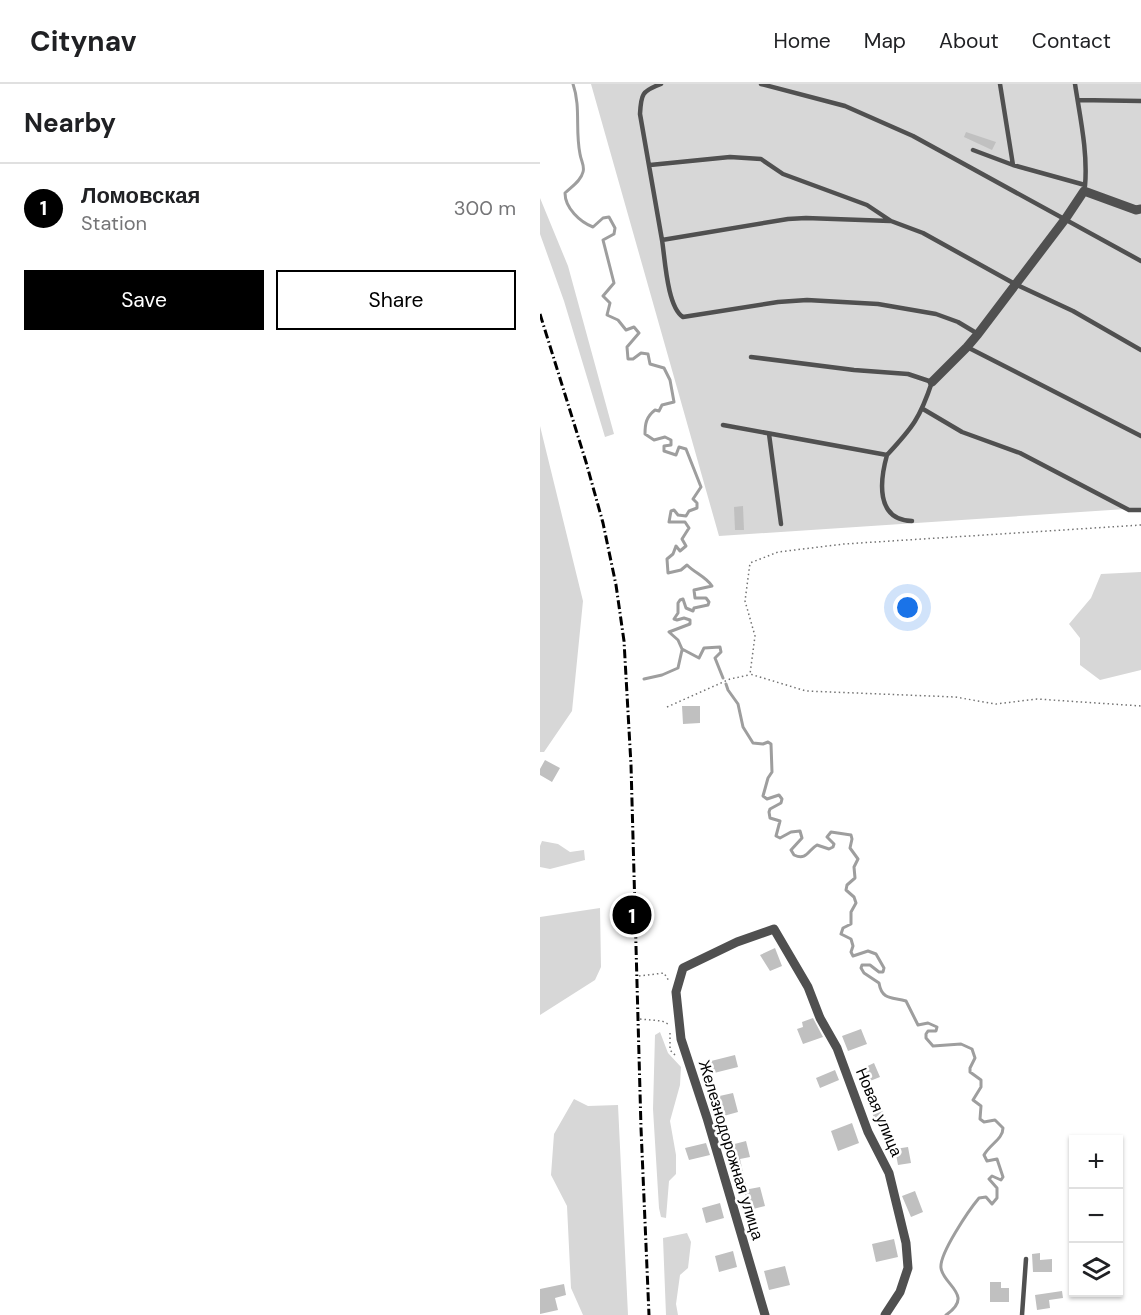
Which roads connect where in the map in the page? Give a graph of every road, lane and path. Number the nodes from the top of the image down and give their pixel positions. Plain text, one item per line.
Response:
1 (661, 84) edge
2 (761, 84) edge
3 (1000, 84) edge
4 (1075, 84) edge
5 (1078, 100) junction
6 (1141, 101) edge
7 (973, 150) dead end
8 (650, 165) junction
9 (1013, 165) junction
10 (1084, 188) junction
11 (1141, 209) edge
12 (1066, 218) junction
13 (891, 220) junction
14 (662, 240) junction
15 (1141, 261) edge
16 (1015, 284) junction
17 (978, 334) junction
18 (967, 347) junction
19 (1141, 350) edge
20 (751, 357) dead end
21 (932, 382) junction
22 (923, 409) junction
23 (723, 425) dead end
24 (769, 434) junction
25 (1141, 436) edge
26 (887, 455) junction
27 (1141, 510) edge
28 (912, 521) dead end
29 (782, 524) dead end
30 (1141, 525) edge
31 (750, 674) junction
32 (1141, 706) edge
33 (667, 707) dead end
34 (774, 929) joint
35 (664, 973) dead end
36 (639, 976) dead end
37 (640, 1019) dead end
38 (662, 1021) dead end
39 (1026, 1260) dead end
40 (765, 1315) edge
41 (885, 1315) edge
42 (1022, 1315) edge

1 - 8 lane
2 - 12 lane
3 - 9 lane
4 - 5 lane
5 - 6 lane
5 - 10 lane
7 - 9 lane
8 - 13 lane
8 - 14 lane
9 - 10 lane
10 - 11 street
10 - 12 street
12 - 15 lane
12 - 16 street
13 - 14 lane
13 - 16 lane
14 - 17 lane
16 - 17 street
16 - 19 lane
17 - 18 street
18 - 21 street
18 - 25 lane
20 - 21 lane
21 - 22 lane
22 - 26 lane
22 - 27 lane
23 - 24 lane
24 - 26 lane
24 - 29 lane
26 - 28 lane
30 - 31 path
31 - 32 path
31 - 33 path
34 - 40 street, Железнодорожная улица
34 - 41 street, Новая улица
35 - 36 path
37 - 38 path
39 - 42 lane

